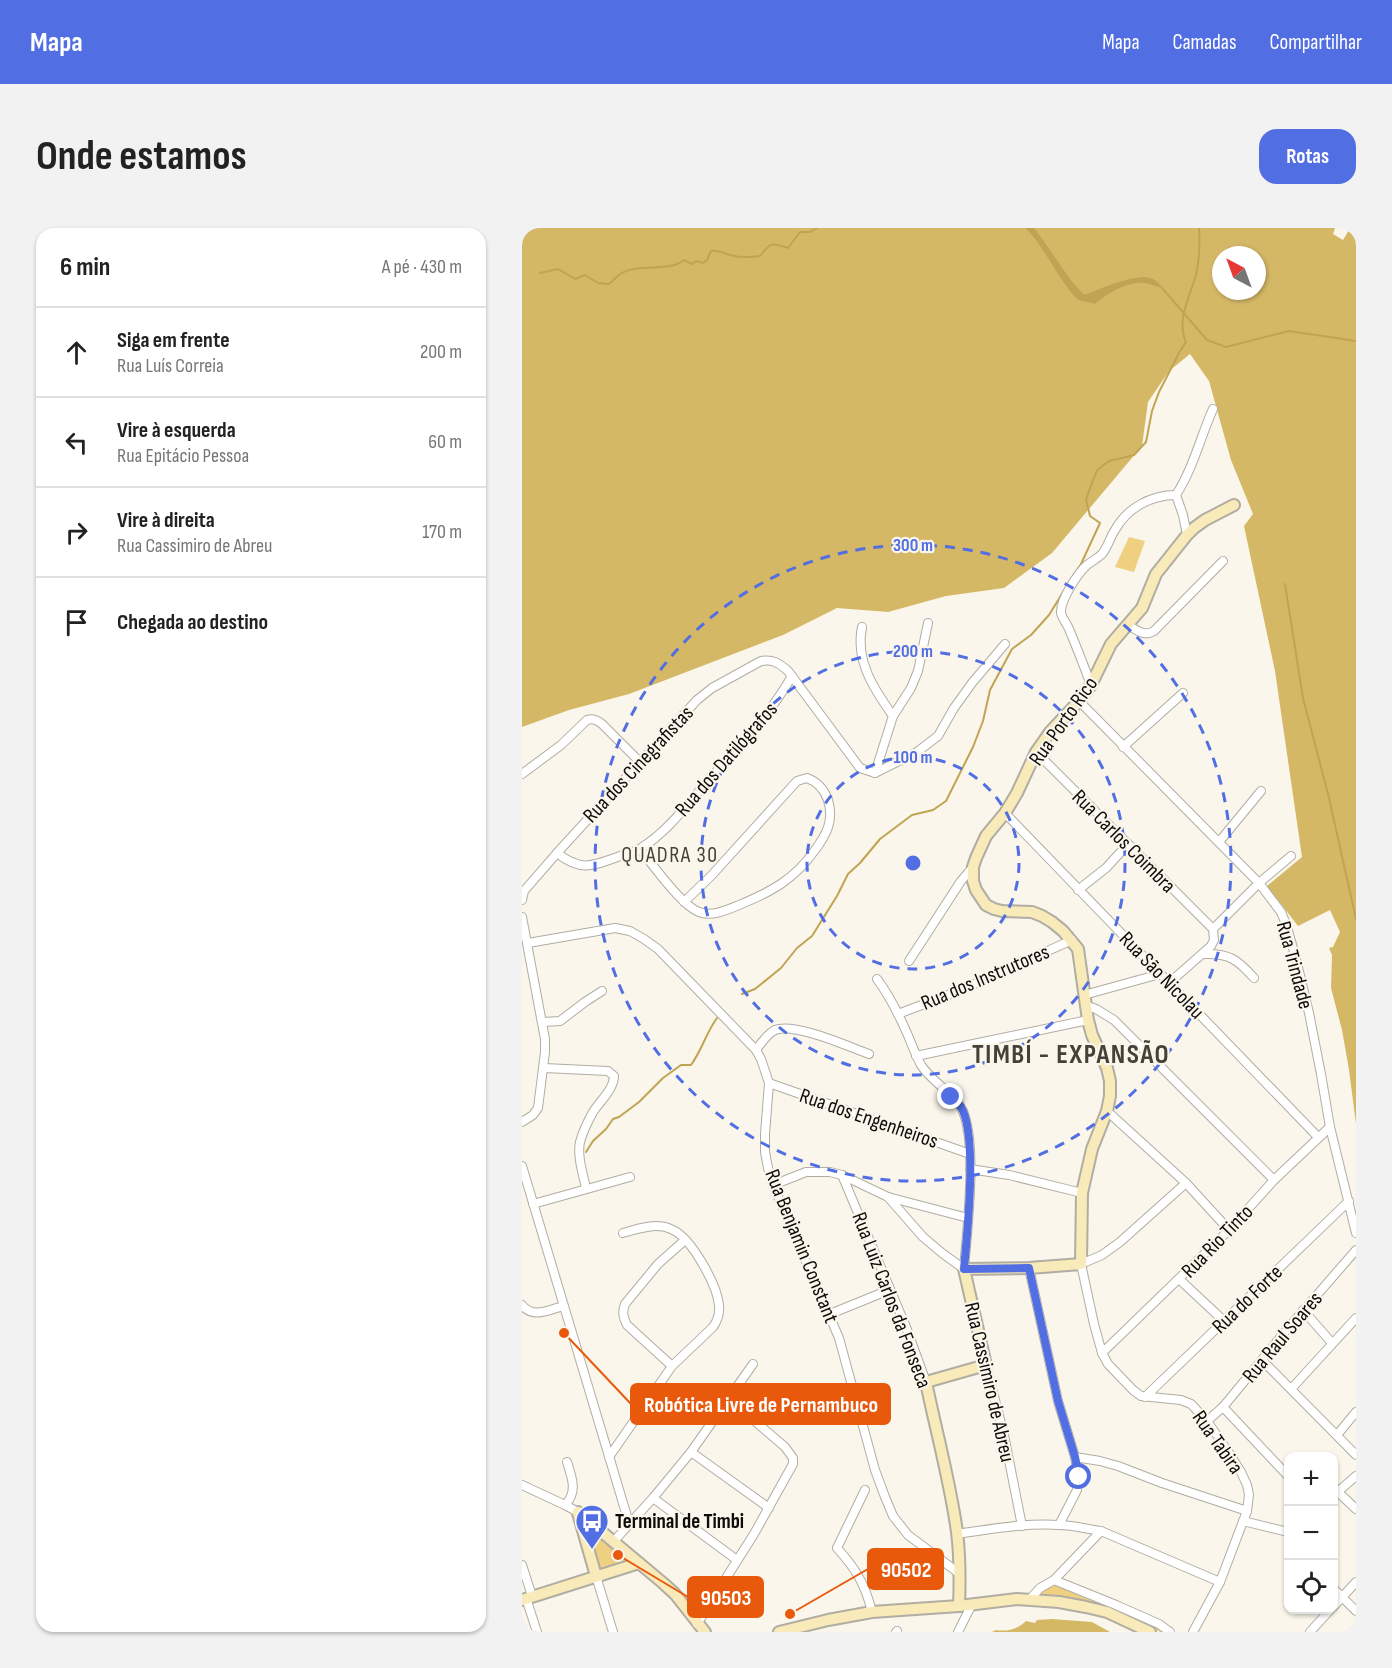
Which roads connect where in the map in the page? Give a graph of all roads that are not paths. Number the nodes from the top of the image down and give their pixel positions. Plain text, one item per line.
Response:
1 (1213, 409) dead end
2 (1176, 495) junction
3 (1234, 505) dead end
4 (1187, 535) junction
5 (1223, 561) dead end
6 (928, 622) dead end
7 (1128, 625) junction
8 (862, 627) dead end
9 (1005, 644) dead end
10 (792, 676) junction
11 (1091, 685) junction
12 (1183, 693) dead end
13 (1079, 701) junction
14 (893, 716) junction
15 (1123, 747) junction
16 (1036, 752) junction
17 (539, 761) junction
18 (640, 762) junction
19 (522, 765) edge
20 (875, 773) junction
21 (522, 774) edge
22 (1261, 791) dead end
23 (1005, 813) junction
24 (1219, 842) junction
25 (1128, 844) junction
26 (640, 849) junction
27 (556, 853) junction
28 (1291, 856) dead end
29 (973, 867) junction
30 (1259, 883) junction
31 (1078, 890) junction
32 (523, 891) edge
33 (522, 900) edge
34 (684, 902) junction
35 (522, 917) edge
36 (1214, 928) junction
37 (1072, 940) junction
38 (528, 944) junction
39 (1203, 954) junction
40 (909, 961) dead end
41 (1160, 974) junction
42 (1254, 978) dead end
43 (877, 979) dead end
44 (1169, 982) junction
45 (602, 991) dead end
46 (1085, 1000) junction
47 (898, 1014) junction
48 (1088, 1020) junction
49 (543, 1022) junction
50 (756, 1050) junction
51 (869, 1054) dead end
52 (916, 1056) junction
53 (544, 1068) junction
54 (769, 1083) junction
55 (1107, 1111) junction
56 (522, 1122) edge
57 (1330, 1127) junction
58 (1318, 1137) junction
59 (970, 1154) junction
60 (522, 1166) edge
61 (970, 1169) junction
62 (842, 1174) junction
63 (630, 1177) dead end
64 (1274, 1180) junction
65 (1186, 1183) junction
66 (773, 1185) junction
67 (586, 1188) junction
68 (1082, 1193) junction
69 (888, 1197) junction
70 (1349, 1201) junction
71 (533, 1204) junction
72 (968, 1218) junction
73 (1229, 1230) junction
74 (623, 1233) dead end
75 (1356, 1233) edge
76 (685, 1240) junction
77 (1356, 1250) edge
78 (1081, 1264) junction
79 (1029, 1268) junction
80 (964, 1269) junction
81 (1179, 1279) junction
82 (889, 1290) junction
83 (522, 1305) edge
84 (563, 1306) junction
85 (1303, 1310) junction
86 (830, 1314) junction
87 (1356, 1318) edge
88 (1224, 1322) junction
89 (1332, 1343) junction
90 (1102, 1353) junction
91 (1262, 1360) junction
92 (753, 1364) dead end
93 (986, 1365) junction
94 (672, 1366) junction
95 (926, 1382) junction
96 (1292, 1388) junction
97 (1145, 1397) junction
98 (728, 1398) junction
99 (1223, 1407) junction
100 (1356, 1412) edge
101 (1207, 1421) junction
102 (1337, 1435) junction
103 (691, 1452) junction
104 (1356, 1455) edge
105 (609, 1457) junction
106 (1075, 1457) junction
107 (567, 1462) dead end
108 (1284, 1472) edge
109 (1356, 1476) edge
110 (522, 1485) edge
111 (865, 1490) dead end
112 (1338, 1491) edge
113 (1338, 1495) edge
114 (653, 1498) junction
115 (565, 1504) junction
116 (769, 1508) junction
117 (1356, 1509) edge
118 (1247, 1511) junction
119 (578, 1512) junction
120 (1243, 1521) junction
121 (629, 1523) junction
122 (1059, 1525) junction
123 (1022, 1526) junction
124 (1101, 1531) junction
125 (1284, 1531) edge
126 (957, 1534) junction
127 (614, 1541) junction
128 (737, 1560) junction
129 (639, 1563) junction
130 (522, 1565) edge
131 (960, 1574) junction
132 (596, 1576) junction
133 (1054, 1580) junction
134 (1356, 1581) edge
135 (1220, 1582) junction
136 (1338, 1594) edge
137 (527, 1598) edge
138 (1342, 1598) junction
139 (1030, 1599) junction
140 (1338, 1602) edge
141 (972, 1604) junction
142 (959, 1606) junction
143 (1356, 1611) edge
144 (872, 1612) junction
145 (1326, 1614) edge
146 (701, 1628) edge
147 (804, 1629) edge
148 (537, 1632) edge
149 (613, 1632) edge
150 (779, 1632) edge
151 (958, 1632) edge
152 (1150, 1632) edge
153 (1170, 1632) edge
154 (1193, 1632) edge
155 (1310, 1632) edge

1 - 2 street
2 - 4 street
2 - 11 street
3 - 4 street, Rua Porto Rico
4 - 7 street, Rua Porto Rico
5 - 7 street
6 - 14 street
7 - 11 street, Rua Porto Rico
8 - 14 street
9 - 20 street
10 - 18 street, Rua dos Cinegrafistas
10 - 20 street
10 - 26 street, Rua dos Datilógrafos
11 - 13 street, Rua Porto Rico
12 - 15 street
13 - 15 street, Rua Trindade
13 - 16 street, Rua Porto Rico
14 - 20 street
15 - 24 street, Rua Trindade
16 - 23 street, Rua Porto Rico
16 - 25 street, Rua Carlos Coimbra
17 - 18 street
17 - 19 street
17 - 21 street
18 - 27 street, Rua dos Cinegrafistas
22 - 24 street
23 - 29 street, Rua Porto Rico
23 - 31 street, Rua São Nicolau
24 - 30 street, Rua Trindade
25 - 31 street
25 - 36 street, Rua Carlos Coimbra
26 - 27 street, Rua dos Datilógrafos
26 - 34 street
27 - 32 street, Rua dos Cinegrafistas
28 - 30 street
29 - 37 street
29 - 40 street, Rua Porto Rico
30 - 36 street
30 - 57 street, Rua Trindade
31 - 41 street, Rua São Nicolau
32 - 33 street, Rua dos Cinegrafistas
34 - 34 street
35 - 38 street
36 - 39 street
37 - 46 street
37 - 47 street, Rua dos Instrutores
38 - 49 street
38 - 50 street, Rua Benjamin Constant
39 - 42 street
39 - 44 street
41 - 44 street, Rua São Nicolau
41 - 46 street
43 - 47 street, Rua Cassimiro de Abreu
44 - 58 street, Rua São Nicolau
45 - 49 street
46 - 48 street
46 - 64 street
47 - 52 street, Rua Cassimiro de Abreu
48 - 52 street
48 - 55 street
49 - 53 street
50 - 51 street
50 - 54 street, Rua Benjamin Constant
52 - 59 street, Rua Cassimiro de Abreu
53 - 56 street
53 - 67 street
54 - 59 street, Rua dos Engenheiros
54 - 66 street, Rua Benjamin Constant
55 - 65 street
55 - 68 street
57 - 58 street, Rua Rio Tinto
57 - 70 street, Rua Trindade
58 - 64 street, Rua Rio Tinto
59 - 61 street, Rua Cassimiro de Abreu
60 - 71 street
61 - 68 street
61 - 72 street, Rua Cassimiro de Abreu
62 - 66 street
62 - 69 street
62 - 82 street, Rua Luiz Carlos da Fonseca
63 - 67 street
64 - 73 street, Rua Rio Tinto
65 - 73 street
65 - 78 street
66 - 86 street, Rua Benjamin Constant
67 - 71 street
68 - 78 street
69 - 72 street
69 - 80 street
70 - 75 street, Rua Trindade
70 - 88 street, Rua do Forte
71 - 84 street
72 - 80 street, Rua Cassimiro de Abreu
73 - 81 street, Rua Rio Tinto
74 - 76 street
76 - 94 street
76 - 94 street
77 - 85 street, Rua Raul Soares
78 - 79 street
78 - 90 street
79 - 80 street
79 - 106 street
80 - 93 street, Rua Cassimiro de Abreu
81 - 88 street
81 - 90 street, Rua Rio Tinto
82 - 86 street
82 - 95 street, Rua Luiz Carlos da Fonseca
83 - 84 street
84 - 105 street
85 - 89 street
85 - 91 street, Rua Raul Soares
86 - 131 street, Rua Benjamin Constant
87 - 89 street
88 - 97 street, Rua do Forte
89 - 96 street
90 - 97 street
91 - 96 street
91 - 99 street, Rua Raul Soares
92 - 98 street
93 - 95 street
93 - 123 street, Rua Cassimiro de Abreu
94 - 105 street
95 - 126 street, Rua Luiz Carlos da Fonseca
96 - 102 street
97 - 101 street, Rua Tabira
98 - 103 street
98 - 116 street
99 - 101 street, Rua Raul Soares
99 - 108 street
100 - 102 street
101 - 118 street, Rua Tabira
102 - 104 street
103 - 114 street
103 - 116 street
105 - 121 street
106 - 118 street
106 - 122 street
107 - 115 street
109 - 112 street
110 - 115 street
111 - 144 street
113 - 117 street
114 - 121 street
114 - 128 street
115 - 119 street
116 - 128 street
118 - 120 street, Rua Tabira
119 - 127 street
119 - 132 street
120 - 125 street
120 - 135 street, Rua Tabira
121 - 127 street
122 - 123 street
122 - 124 street
123 - 126 street
124 - 133 street
124 - 135 street
126 - 131 street, Rua Luiz Carlos da Fonseca
127 - 129 street
128 - 146 street
129 - 132 street
129 - 146 street
130 - 137 street
131 - 142 street, Rua Luiz Carlos da Fonseca
132 - 137 street
132 - 149 street
133 - 139 street
133 - 153 street
134 - 138 street
135 - 154 street, Rua Tabira
136 - 138 street
137 - 148 street
138 - 140 street
138 - 143 street
139 - 141 street
139 - 152 street
141 - 142 street
141 - 151 street
142 - 144 street
144 - 147 street
145 - 155 street
147 - 150 street

